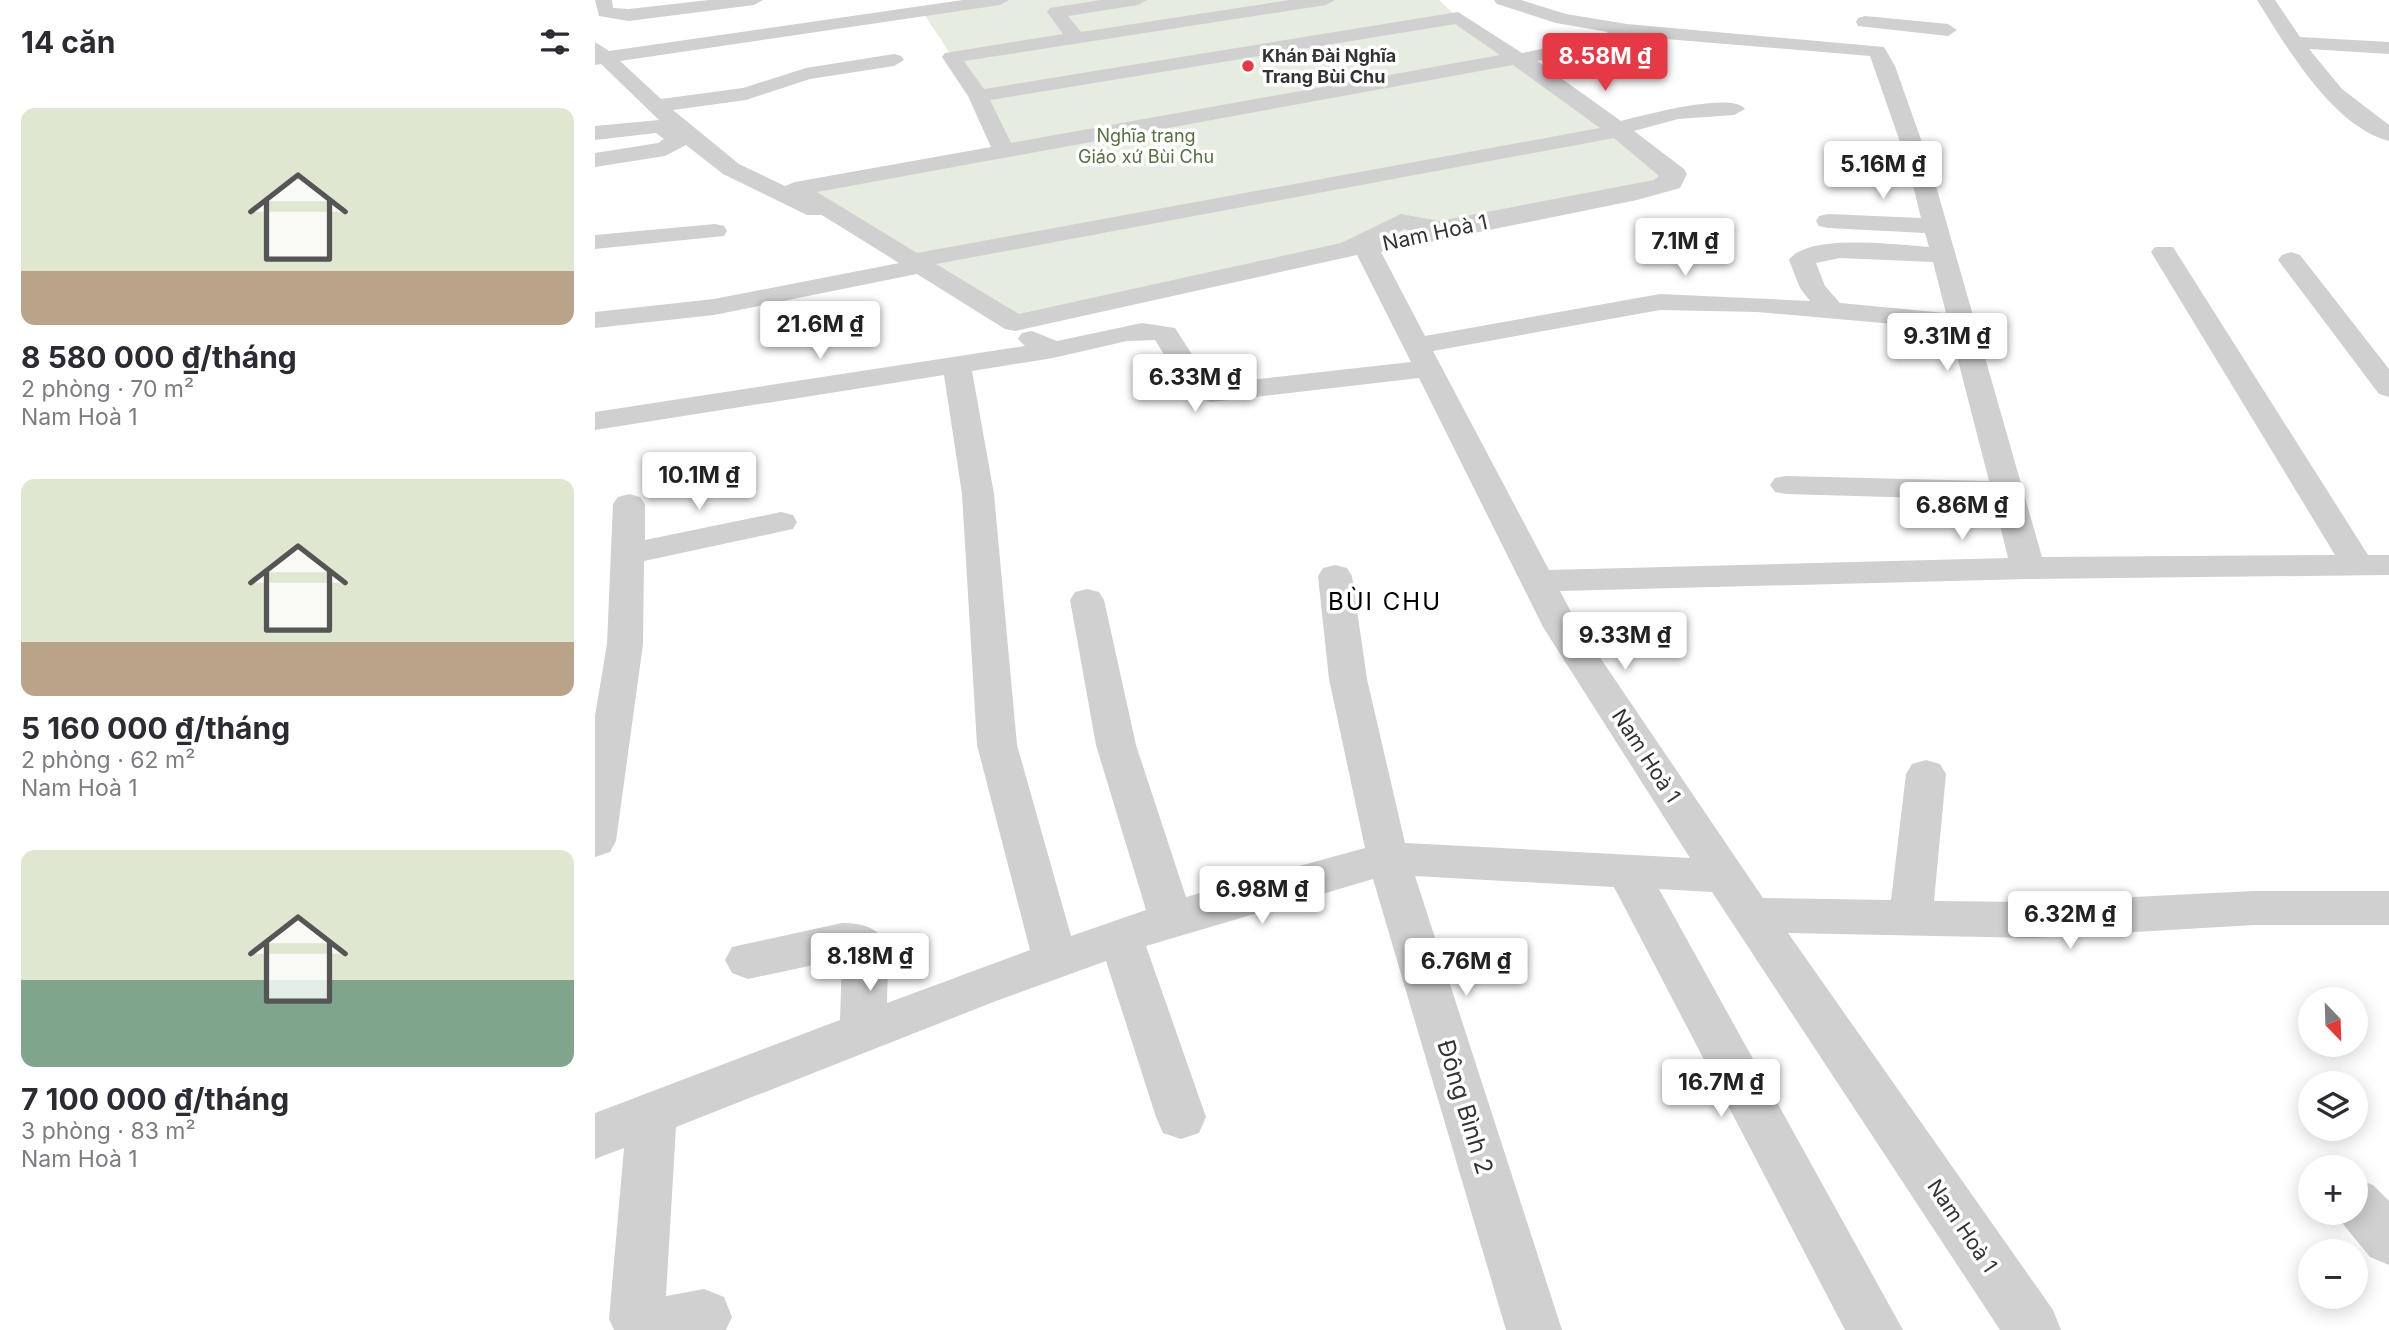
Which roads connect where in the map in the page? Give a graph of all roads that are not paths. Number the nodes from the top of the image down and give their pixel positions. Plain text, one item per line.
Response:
1 (603, 0) edge
2 (754, 0) edge
3 (1000, 0) edge
4 (1137, 0) edge
5 (1176, 0) edge
6 (1326, 0) edge
7 (1439, 0) edge
8 (1503, 0) edge
9 (1858, 0) edge
10 (2266, 0) edge
11 (965, 2) edge
12 (1607, 8) dead end
13 (1458, 18) junction
14 (1195, 19) junction
15 (1865, 22) junction
16 (1591, 24) junction
17 (1627, 30) junction
18 (1948, 30) dead end
19 (1076, 38) junction
20 (2294, 42) junction
21 (1877, 51) junction
22 (2385, 52) edge
23 (599, 55) edge
24 (1230, 55) junction
25 (1517, 58) junction
26 (894, 60) dead end
27 (629, 77) junction
28 (595, 81) edge
29 (978, 96) junction
30 (625, 109) dead end
31 (1734, 109) dead end
32 (672, 124) junction
33 (1618, 130) junction
34 (595, 133) edge
35 (2389, 134) edge
36 (1005, 153) junction
37 (595, 160) edge
38 (1828, 221) dead end
39 (1935, 226) junction
40 (715, 231) dead end
41 (595, 242) edge
42 (1366, 248) junction
43 (2164, 252) dead end
44 (1942, 255) junction
45 (2291, 260) dead end
46 (911, 265) junction
47 (1832, 311) junction
48 (595, 320) edge
49 (1960, 322) junction
50 (1010, 327) junction
51 (1053, 350) junction
52 (1421, 358) junction
53 (957, 366) junction
54 (2389, 388) edge
55 (595, 421) edge
56 (1786, 485) dead end
57 (2009, 491) junction
58 (629, 504) dead end
59 (781, 522) dead end
60 (628, 554) junction
61 (2374, 565) edge
62 (2028, 568) junction
63 (1335, 576) dead end
64 (1535, 580) junction
65 (1087, 600) dead end
66 (1926, 774) dead end
67 (595, 841) edge
68 (1388, 858) junction
69 (1629, 873) junction
70 (1725, 876) junction
71 (2386, 912) edge
72 (1752, 915) junction
73 (1911, 917) junction
74 (1171, 919) junction
75 (1121, 937) junction
76 (748, 960) dead end
77 (1055, 960) junction
78 (863, 1032) junction
79 (652, 1114) junction
80 (1181, 1117) dead end
81 (595, 1136) edge
82 (2368, 1216) edge
83 (2389, 1239) edge
84 (704, 1317) dead end
85 (1534, 1330) edge
86 (1875, 1330) edge
87 (2033, 1330) edge

1 - 2 street
3 - 11 street
4 - 19 street
5 - 14 street
6 - 14 street
7 - 13 street
8 - 16 street
9 - 15 street
10 - 20 street
11 - 23 street
12 - 16 street
13 - 24 street
13 - 25 street
14 - 19 street
14 - 24 street
15 - 18 street
15 - 21 street
16 - 17 street
17 - 21 street
17 - 33 street
19 - 29 street
20 - 22 street
20 - 35 street
21 - 39 street
23 - 27 street
24 - 29 street
25 - 33 street
25 - 36 street
26 - 32 street
27 - 28 street
27 - 32 street
29 - 36 street
30 - 32 street
31 - 33 street
32 - 34 street
32 - 37 street
32 - 46 street
33 - 42 street, Nam Hoà 1
33 - 46 street
33 - 46 street
36 - 46 street
38 - 39 street
39 - 44 street
40 - 41 street
42 - 50 street
42 - 52 street, Nam Hoà 1
43 - 61 street
44 - 47 street
44 - 49 street
45 - 54 street
46 - 48 street
46 - 50 street
47 - 49 street
47 - 52 street
49 - 57 street
50 - 51 street
51 - 52 street
51 - 53 street
52 - 64 street, Nam Hoà 1
53 - 55 street
53 - 77 street
56 - 57 street
57 - 62 street
58 - 60 street
59 - 60 street
60 - 67 street
61 - 62 street
62 - 64 street
63 - 68 street, Đông Bình 2
64 - 70 street, Nam Hoà 1
65 - 74 street
66 - 73 street
68 - 69 street
68 - 74 street
68 - 85 street, Đông Bình 2
69 - 70 street
69 - 86 street
70 - 72 street, Nam Hoà 1
71 - 73 street
72 - 73 street
72 - 87 street, Nam Hoà 1
74 - 75 street
75 - 77 street
75 - 80 street
76 - 78 street
77 - 78 street
78 - 79 street
79 - 81 street
79 - 84 street
82 - 83 street

